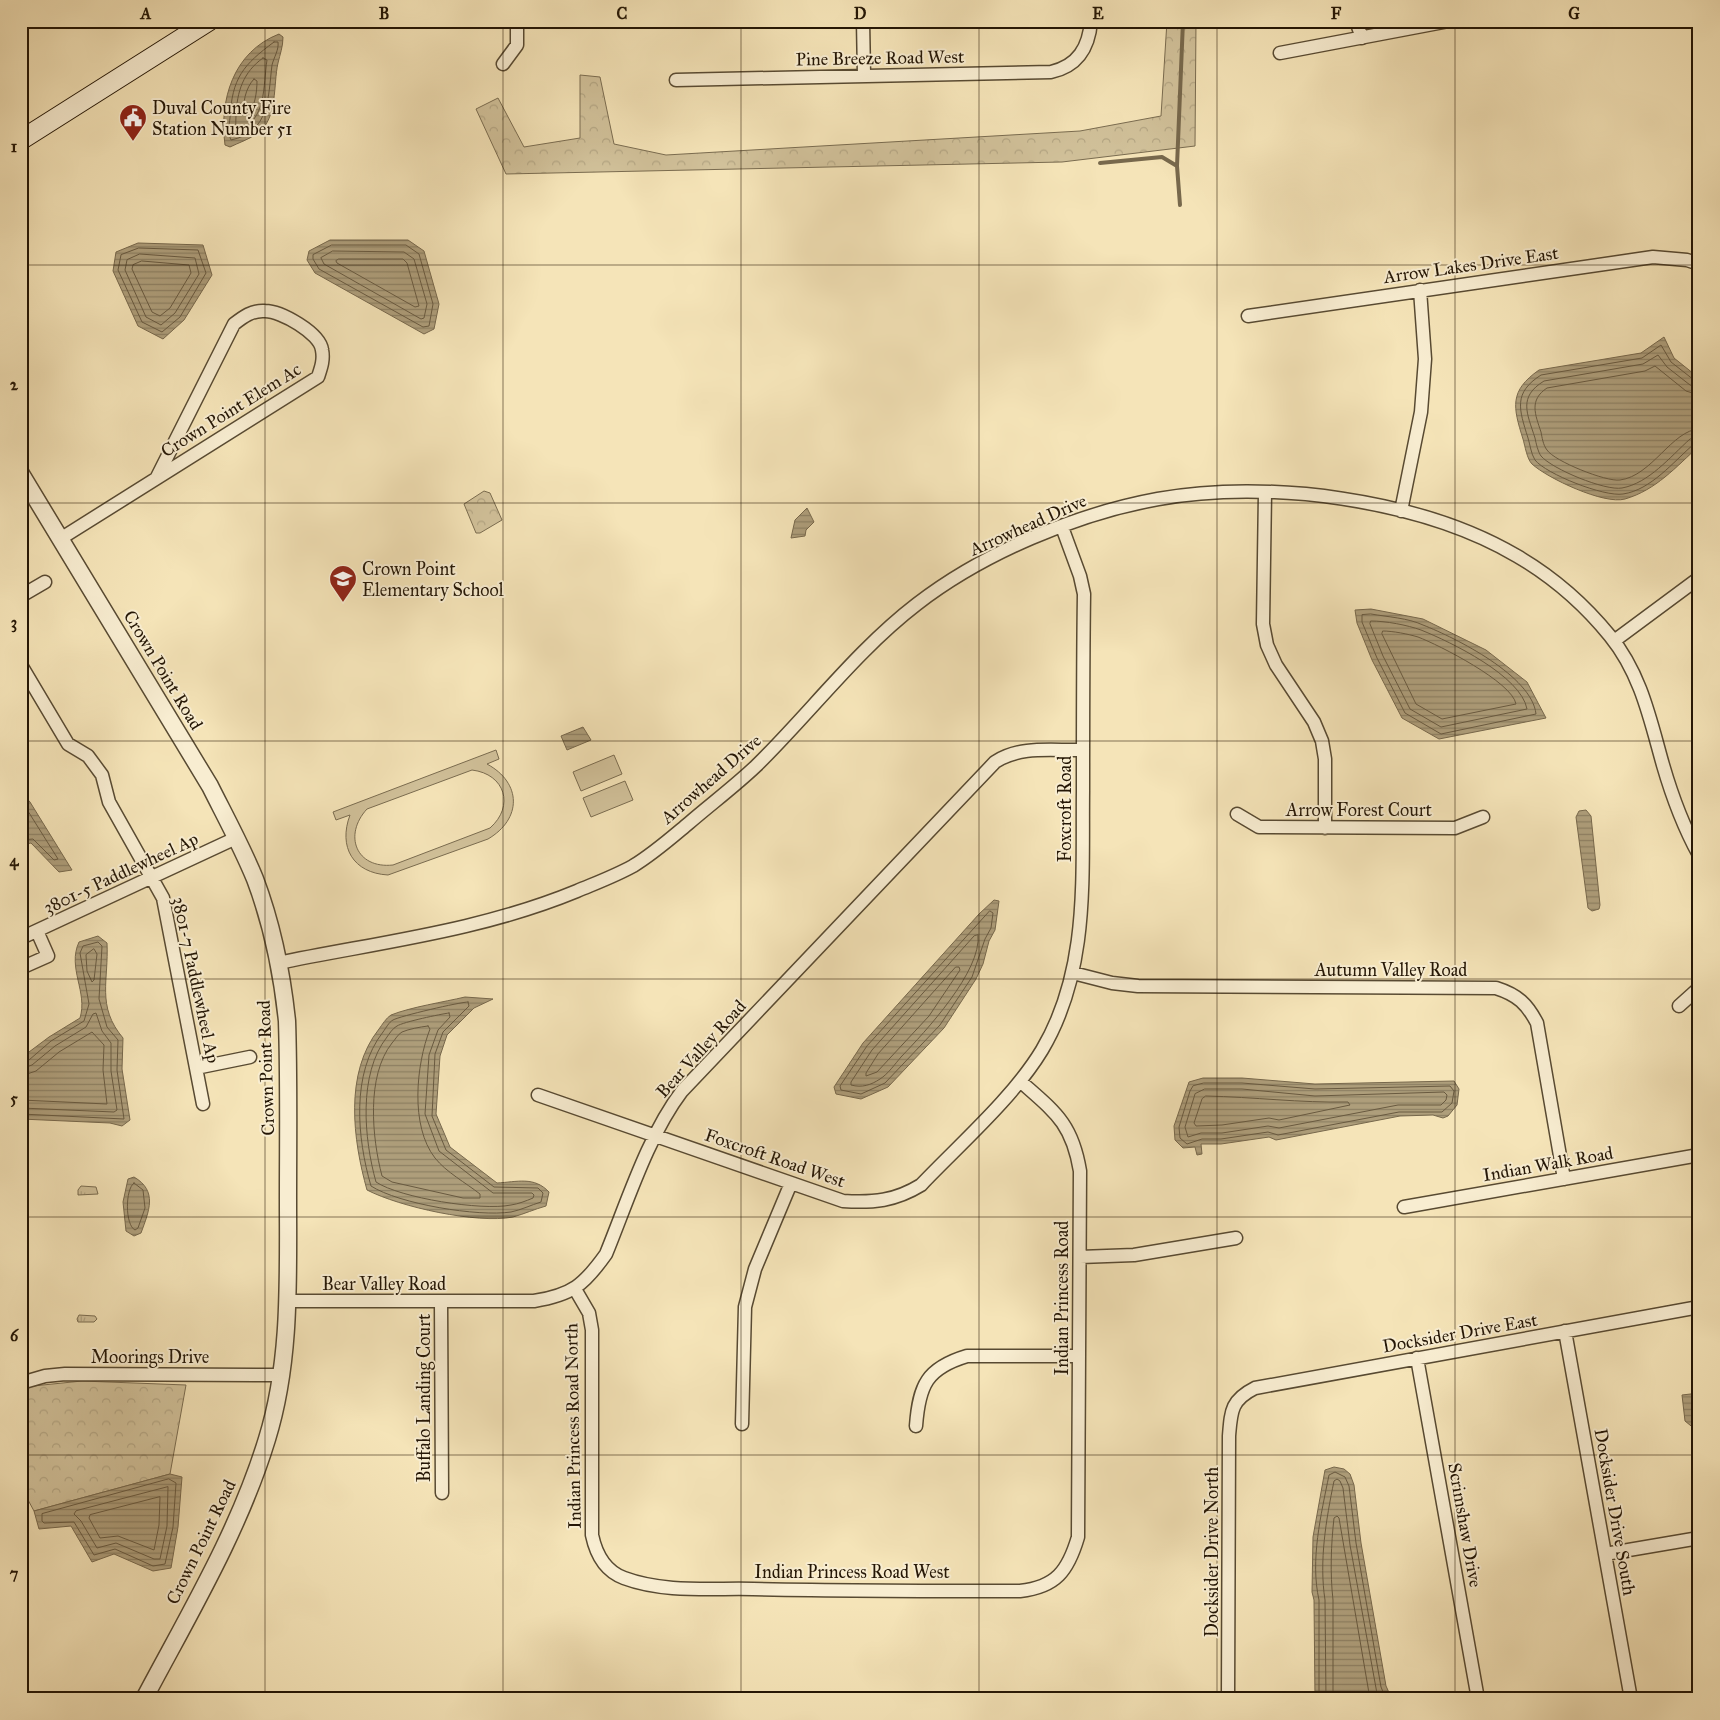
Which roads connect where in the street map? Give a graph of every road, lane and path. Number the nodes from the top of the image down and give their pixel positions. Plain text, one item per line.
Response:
1 (208, 21) edge
2 (517, 21) edge
3 (863, 21) edge
4 (1092, 21) edge
5 (1356, 21) edge
6 (1449, 21) edge
7 (1362, 38) junction
8 (1280, 53) dead end
9 (503, 64) dead end
10 (864, 76) junction
11 (676, 80) dead end
12 (21, 140) edge
13 (1699, 264) edge
14 (1420, 290) junction
15 (1248, 316) dead end
16 (21, 474) edge
17 (156, 477) junction
18 (1265, 493) junction
19 (1401, 511) junction
20 (1062, 527) junction
21 (60, 538) junction
22 (1699, 578) edge
23 (45, 582) dead end
24 (21, 596) edge
25 (1614, 641) junction
26 (21, 665) edge
27 (1083, 750) junction
28 (1237, 814) dead end
29 (1483, 817) dead end
30 (1325, 828) junction
31 (236, 838) junction
32 (1698, 851) edge
33 (154, 878) junction
34 (37, 932) junction
35 (21, 938) edge
36 (278, 963) junction
37 (21, 968) edge
38 (1074, 973) junction
39 (1699, 988) edge
40 (1679, 1006) dead end
41 (250, 1057) dead end
42 (196, 1068) junction
43 (1020, 1080) junction
44 (538, 1095) dead end
45 (204, 1104) dead end
46 (656, 1135) junction
47 (1699, 1155) edge
48 (1564, 1179) junction
49 (791, 1183) junction
50 (1404, 1207) dead end
51 (1236, 1238) dead end
52 (1080, 1257) junction
53 (576, 1289) junction
54 (288, 1301) junction
55 (441, 1302) junction
56 (1699, 1307) edge
57 (1565, 1331) junction
58 (1079, 1356) junction
59 (1418, 1358) junction
60 (280, 1375) junction
61 (21, 1383) edge
62 (1234, 1405) joint
63 (742, 1424) dead end
64 (916, 1426) dead end
65 (442, 1493) dead end
66 (1078, 1537) joint
67 (1699, 1538) edge
68 (1605, 1554) junction
69 (603, 1563) joint
70 (144, 1699) edge
71 (1228, 1699) edge
72 (1478, 1699) edge
73 (1631, 1699) edge

1 - 12 main road
2 - 9 street
3 - 10 street
4 - 10 street, Pine Breeze Road West
5 - 7 street
6 - 7 street
7 - 8 street
10 - 11 street, Pine Breeze Road West
13 - 14 street, Arrow Lakes Drive East
14 - 15 street, Arrow Lakes Drive East
14 - 19 street
16 - 21 street, Crown Point Road
17 - 17 street, Crown Point Elem Ac
17 - 21 street, Crown Point Elem Ac
18 - 19 street, Arrowhead Drive
18 - 20 street, Arrowhead Drive
18 - 30 street
19 - 25 street, Arrowhead Drive
20 - 27 street, Foxcroft Road
20 - 36 street, Arrowhead Drive
21 - 31 street, Crown Point Road
22 - 25 street
23 - 24 street
25 - 32 street, Arrowhead Drive
26 - 33 street, 3801-7 Paddlewheel Ap
27 - 38 street, Foxcroft Road
27 - 46 street, Bear Valley Road
28 - 30 street, Arrow Forest Court
29 - 30 street, Arrow Forest Court
31 - 33 street, 3801-5 Paddlewheel Ap
31 - 36 street, Crown Point Road
33 - 34 street, 3801-5 Paddlewheel Ap
33 - 42 street, 3801-7 Paddlewheel Ap
34 - 35 street, 3801-5 Paddlewheel Ap
34 - 37 street
36 - 54 street, Crown Point Road
38 - 43 street, Foxcroft Road
38 - 48 street, Autumn Valley Road
39 - 40 street
41 - 42 street
42 - 45 street, 3801-7 Paddlewheel Ap
43 - 49 street, Foxcroft Road West
43 - 52 street, Indian Princess Road
44 - 46 street, Foxcroft Road West
46 - 49 street, Foxcroft Road West
46 - 53 street, Bear Valley Road
47 - 48 street, Indian Walk Road
48 - 50 street, Indian Walk Road
49 - 63 street
51 - 52 street
52 - 58 street, Indian Princess Road
53 - 55 street, Bear Valley Road
53 - 69 street, Indian Princess Road North
54 - 55 street, Bear Valley Road
54 - 60 street, Crown Point Road
55 - 65 street, Buffalo Landing Court
56 - 57 street, Docksider Drive East
57 - 59 street, Docksider Drive East
57 - 68 street, Docksider Drive South
58 - 64 street
58 - 66 street, Indian Princess Road
59 - 62 street, Docksider Drive East
59 - 72 street, Scrimshaw Drive
60 - 61 street, Moorings Drive
60 - 70 street, Crown Point Road
62 - 71 street, Docksider Drive North
66 - 69 street, Indian Princess Road West
67 - 68 street
68 - 73 street, Docksider Drive South

